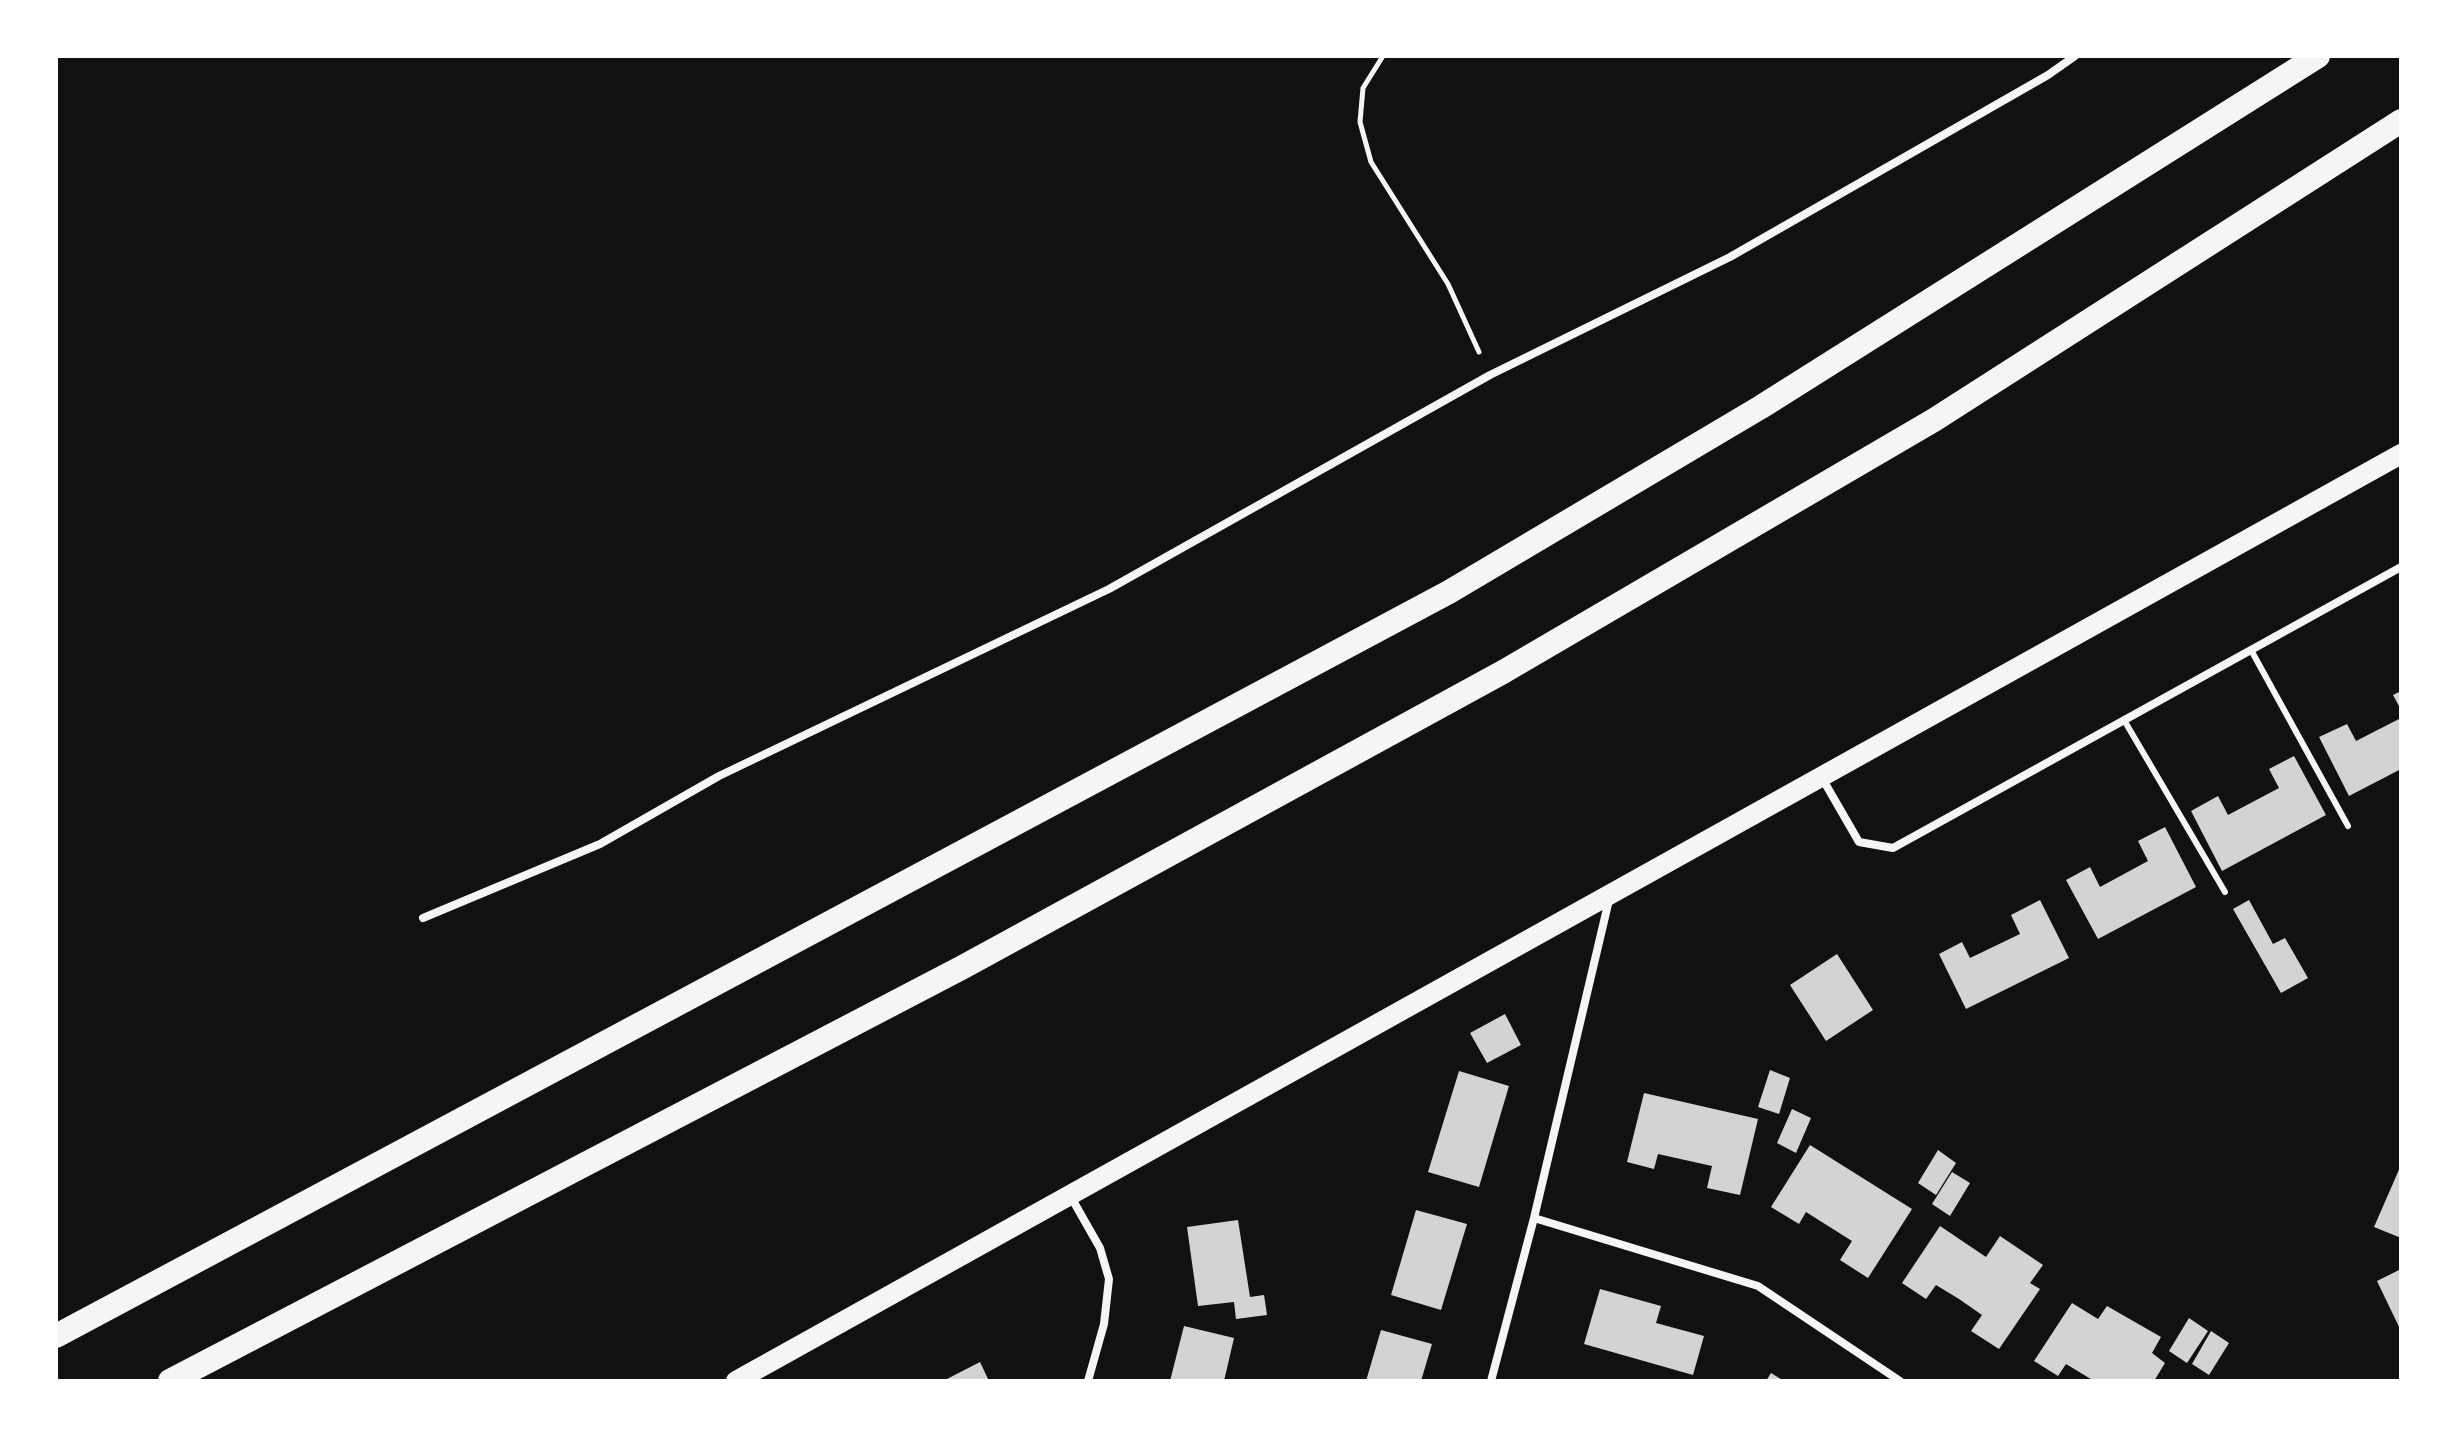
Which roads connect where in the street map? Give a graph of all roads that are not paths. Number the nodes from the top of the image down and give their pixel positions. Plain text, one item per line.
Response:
1 (2075, 56) edge
2 (2318, 56) edge
3 (2401, 121) edge
4 (2401, 454) edge
5 (2401, 567) edge
6 (2251, 650) junction
7 (2124, 720) junction
8 (1822, 778) junction
9 (2348, 826) dead end
10 (2225, 892) dead end
11 (1611, 893) junction
12 (423, 918) dead end
13 (1068, 1193) junction
14 (1534, 1218) junction
15 (56, 1336) edge
16 (170, 1381) edge
17 (736, 1381) edge
18 (1088, 1381) edge
19 (1491, 1381) edge
20 (1900, 1381) edge

1 - 12 street
2 - 15 highway
3 - 16 highway
4 - 8 main road
5 - 6 street
6 - 7 street
6 - 9 lane
7 - 8 street
7 - 10 lane
8 - 11 main road
11 - 13 main road
11 - 14 street
13 - 17 main road
13 - 18 street
14 - 19 street
14 - 20 street

